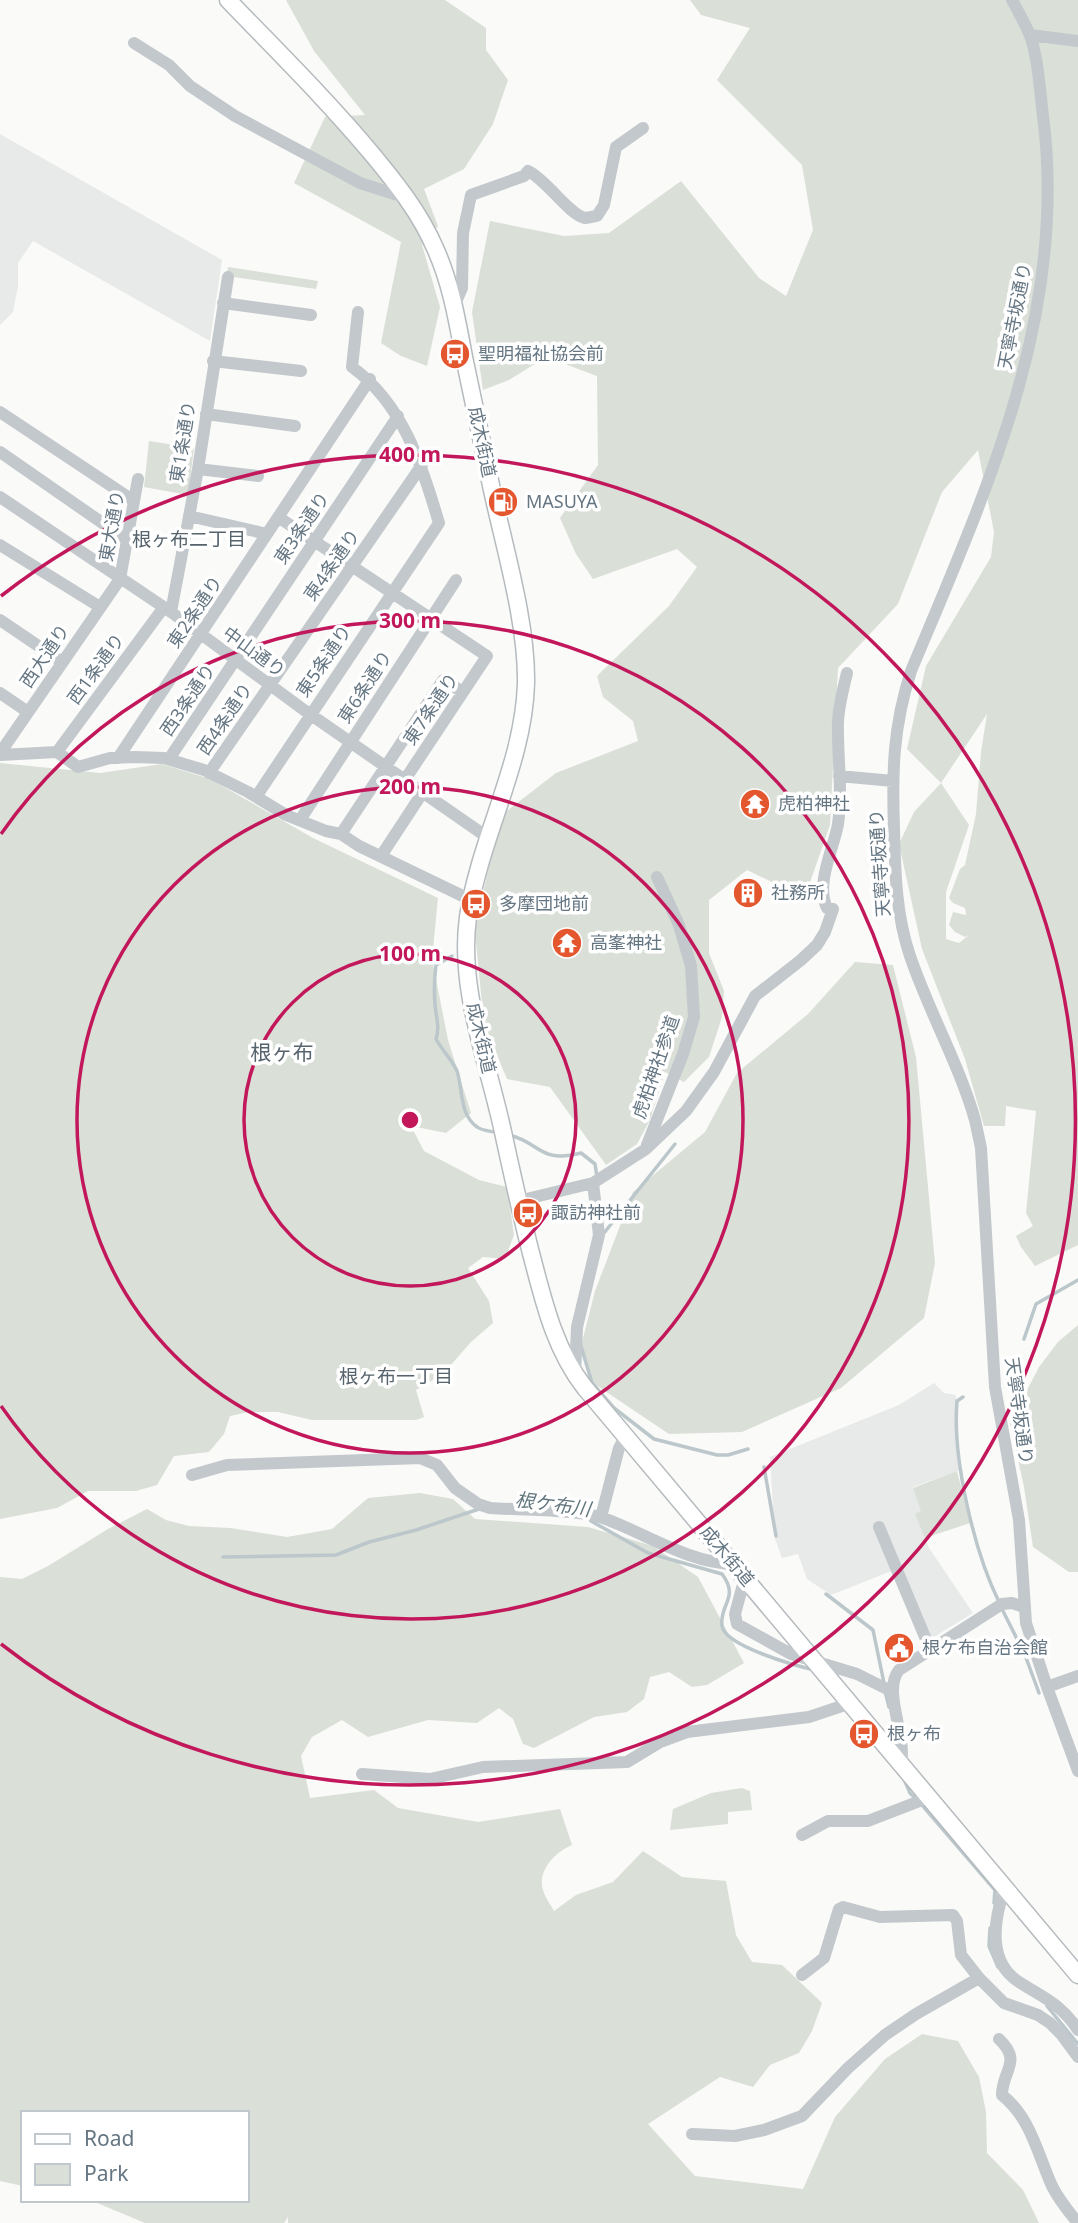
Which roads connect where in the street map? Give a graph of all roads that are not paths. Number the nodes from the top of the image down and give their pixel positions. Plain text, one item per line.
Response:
1 (228, 0) edge
2 (1012, 0) edge
3 (1030, 35) junction
4 (1078, 41) edge
5 (134, 43) dead end
6 (643, 128) dead end
7 (408, 198) junction
8 (228, 277) dead end
9 (223, 303) junction
10 (454, 306) junction
11 (358, 312) dead end
12 (311, 316) dead end
13 (214, 361) junction
14 (301, 371) dead end
15 (370, 379) junction
16 (0, 412) edge
17 (206, 414) junction
18 (398, 415) junction
19 (295, 426) dead end
20 (0, 452) edge
21 (422, 465) junction
22 (198, 469) junction
23 (258, 476) dead end
24 (138, 479) dead end
25 (0, 497) edge
26 (134, 501) junction
27 (189, 516) junction
28 (278, 517) junction
29 (267, 534) junction
30 (127, 540) junction
31 (314, 541) junction
32 (0, 545) edge
33 (352, 566) junction
34 (120, 579) junction
35 (456, 580) dead end
36 (392, 593) junction
37 (100, 607) junction
38 (167, 610) junction
39 (431, 618) junction
40 (0, 620) edge
41 (201, 635) junction
42 (236, 660) junction
43 (62, 662) junction
44 (847, 673) dead end
45 (269, 685) junction
46 (463, 692) junction
47 (0, 693) edge
48 (28, 712) junction
49 (309, 714) junction
50 (349, 742) junction
51 (57, 752) junction
52 (0, 754) edge
53 (118, 758) junction
54 (169, 759) junction
55 (386, 768) junction
56 (209, 773) junction
57 (839, 776) junction
58 (404, 781) junction
59 (893, 781) junction
60 (423, 792) junction
61 (256, 797) junction
62 (300, 820) junction
63 (341, 834) junction
64 (486, 836) junction
65 (382, 856) junction
66 (657, 877) dead end
67 (471, 900) junction
68 (646, 1149) junction
69 (593, 1183) junction
70 (518, 1201) junction
71 (575, 1375) junction
72 (625, 1437) junction
73 (192, 1475) dead end
74 (601, 1517) junction
75 (879, 1527) dead end
76 (734, 1564) junction
77 (745, 1577) junction
78 (1024, 1607) junction
79 (930, 1648) junction
80 (818, 1664) junction
81 (1078, 1676) edge
82 (1047, 1687) junction
83 (888, 1689) junction
84 (851, 1703) junction
85 (898, 1759) junction
86 (1078, 1771) edge
87 (362, 1774) dead end
88 (923, 1800) junction
89 (802, 1835) dead end
90 (1006, 1887) junction
91 (802, 1975) dead end
92 (1078, 1975) edge
93 (979, 1978) junction
94 (1078, 2030) edge
95 (999, 2039) dead end
96 (1078, 2057) edge
97 (692, 2134) dead end
98 (1078, 2223) edge

1 - 7 main road, 成木街道
2 - 3 street, 天寧寺坂通り
3 - 4 street
3 - 59 street, 天寧寺坂通り
5 - 7 street
6 - 10 street
7 - 10 main road, 成木街道
8 - 9 street, 東1条通り
9 - 12 street
9 - 13 street, 東1条通り
10 - 64 main road, 成木街道
11 - 15 street
13 - 14 street
13 - 17 street, 東1条通り
15 - 18 street
15 - 28 street, 東2条通り
16 - 26 street
17 - 19 street
17 - 22 street, 東1条通り
18 - 21 street
18 - 31 street, 東3条通り
20 - 30 street
21 - 33 street, 東4条通り
21 - 36 street, 東5条通り
22 - 23 street
22 - 27 street, 東1条通り
24 - 26 street, 東大通り
25 - 34 street, 中山通り
26 - 30 street, 東大通り
27 - 29 street
27 - 38 street, 東1条通り
28 - 29 street, 東2条通り
28 - 31 street
29 - 41 street, 東2条通り
30 - 34 street, 東大通り
31 - 33 street
31 - 42 street, 東3条通り
32 - 37 street
33 - 36 street
33 - 45 street, 東4条通り
34 - 37 street, 西大通り
34 - 38 street, 中山通り
35 - 39 street, 東6条通り
36 - 39 street
36 - 49 street, 東5条通り
37 - 43 street, 西大通り
38 - 41 street, 中山通り
38 - 51 street, 西1条通り
39 - 46 street, 東7条通り
39 - 50 street, 東6条通り
40 - 43 street
41 - 42 street, 中山通り
41 - 53 street, 東2条通り
42 - 45 street, 中山通り
42 - 54 street, 西3条通り
43 - 48 street, 西大通り
44 - 57 street
45 - 49 street, 中山通り
45 - 56 street, 西4条通り
46 - 55 street
46 - 58 street, 東7条通り
47 - 48 street
48 - 52 street, 西大通り
49 - 50 street, 中山通り
49 - 61 street, 東5条通り
50 - 55 street, 中山通り
50 - 62 street, 東6条通り
51 - 52 street
51 - 53 street
53 - 54 street
54 - 56 street
55 - 58 street, 中山通り
55 - 63 street
56 - 61 street
57 - 59 street
57 - 68 street
58 - 60 street, 中山通り
59 - 78 street, 天寧寺坂通り
60 - 64 street, 中山通り
60 - 65 street
61 - 62 street
62 - 63 street
63 - 65 street
64 - 67 main road, 成木街道
65 - 67 street
66 - 68 street, 虎柏神社参道
67 - 70 main road, 成木街道
68 - 69 street
69 - 70 street
69 - 71 street
70 - 71 main road, 成木街道
71 - 72 main road, 成木街道
72 - 74 street
72 - 76 main road, 成木街道
73 - 74 street
74 - 76 street
75 - 79 street
76 - 77 main road, 成木街道
77 - 80 main road, 成木街道
77 - 80 street
78 - 79 street
78 - 82 street, 天寧寺坂通り
79 - 83 street
80 - 83 street
80 - 84 main road, 成木街道
81 - 82 street
82 - 86 street, 天寧寺坂通り
83 - 85 street
84 - 85 main road, 成木街道
84 - 87 street
85 - 88 main road, 成木街道
88 - 89 street
88 - 90 main road, 成木街道
90 - 92 main road, 成木街道
90 - 94 street
91 - 93 street
93 - 96 street
93 - 97 street
95 - 98 street

